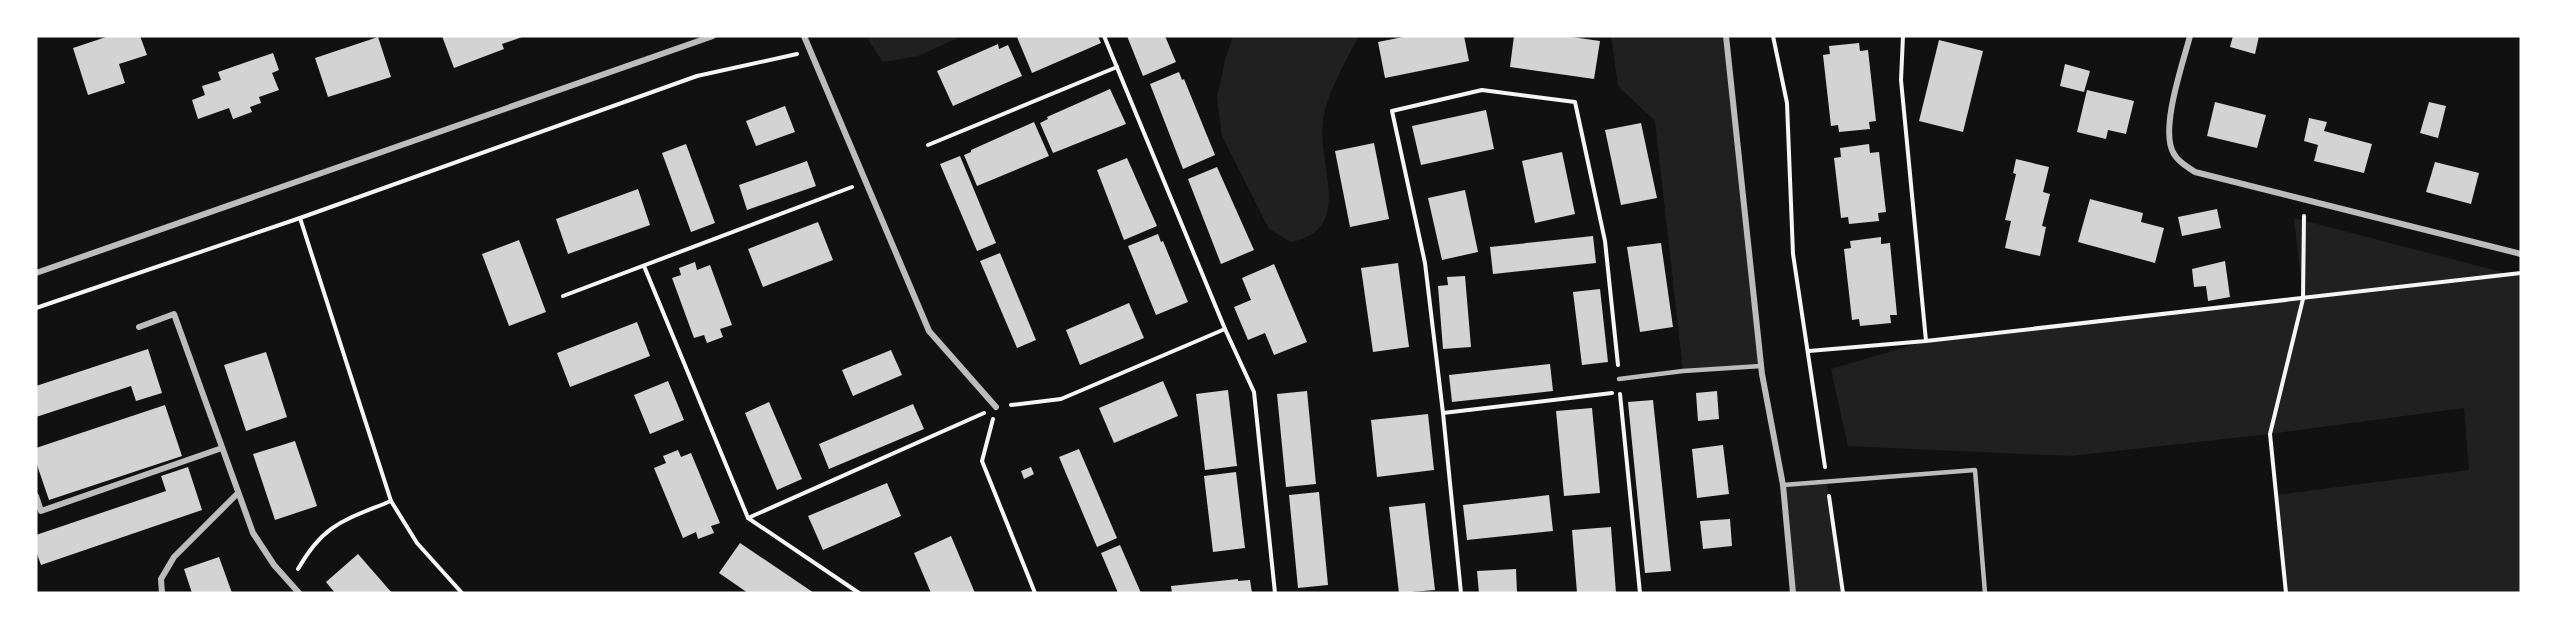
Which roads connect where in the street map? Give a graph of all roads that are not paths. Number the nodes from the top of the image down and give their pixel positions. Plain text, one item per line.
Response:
1 (712, 36) edge
2 (804, 36) edge
3 (1726, 36) edge
4 (2190, 36) edge
5 (2521, 254) edge
6 (36, 273) edge
7 (139, 327) dead end
8 (1761, 366) junction
9 (1619, 380) road end
10 (996, 407) road end
11 (222, 448) junction
12 (1782, 486) junction
13 (238, 493) junction
14 (36, 496) edge
15 (162, 593) edge
16 (299, 593) edge
17 (1793, 593) edge
18 (1985, 593) edge

1 - 6 street
2 - 10 street
3 - 8 street
4 - 5 street
7 - 11 street
8 - 9 lane
8 - 12 street
11 - 13 street
11 - 14 street
12 - 17 street
12 - 18 lane
13 - 15 street
13 - 16 street

